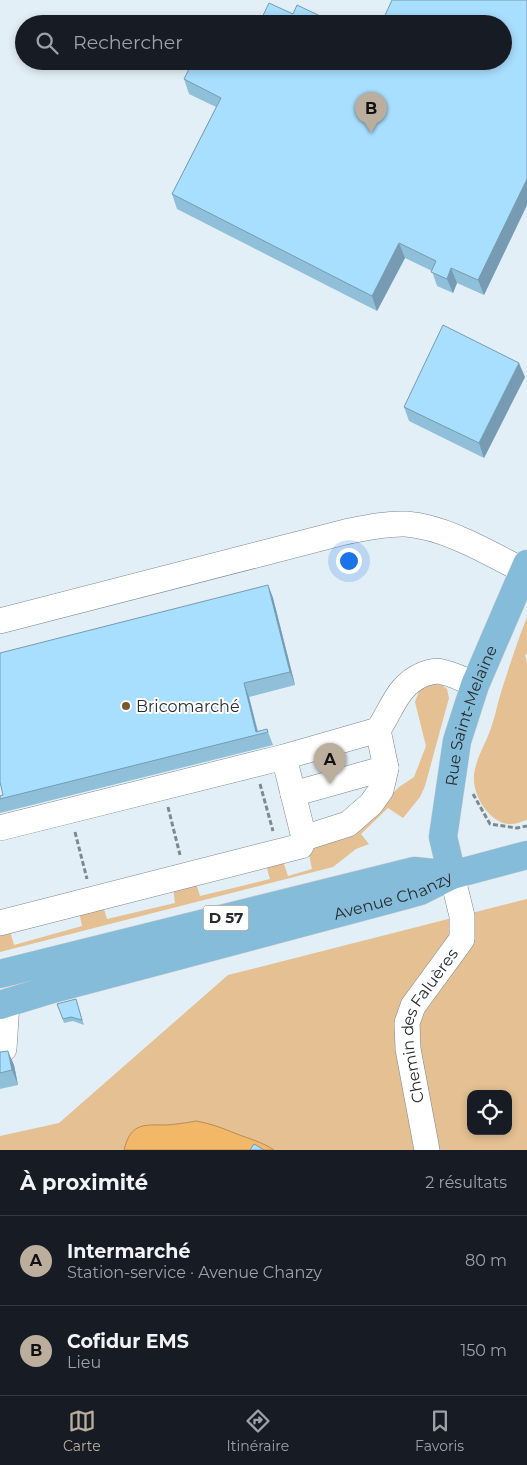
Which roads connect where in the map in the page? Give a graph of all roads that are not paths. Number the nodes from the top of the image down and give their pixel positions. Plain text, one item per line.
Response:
1 (525, 567) edge
2 (0, 621) edge
3 (475, 684) junction
4 (378, 730) junction
5 (284, 757) junction
6 (386, 768) junction
7 (293, 794) junction
8 (0, 828) edge
9 (304, 838) junction
10 (527, 855) edge
11 (452, 875) junction
12 (0, 923) edge
13 (0, 974) edge
14 (4, 1004) edge
15 (0, 1050) edge
16 (427, 1150) edge

1 - 2 street
1 - 3 main road, Rue Saint-Melaine
3 - 4 street
3 - 11 main road, Rue Saint-Melaine
4 - 5 street
4 - 6 street
5 - 7 street
5 - 8 street
6 - 7 street
6 - 9 street
7 - 9 street
9 - 12 street
10 - 11 main road, D 57
11 - 13 main road, Avenue Chanzy / D 57
11 - 14 main road, Avenue Chanzy / D 57
11 - 16 street, Chemin des Faluères
14 - 15 street

